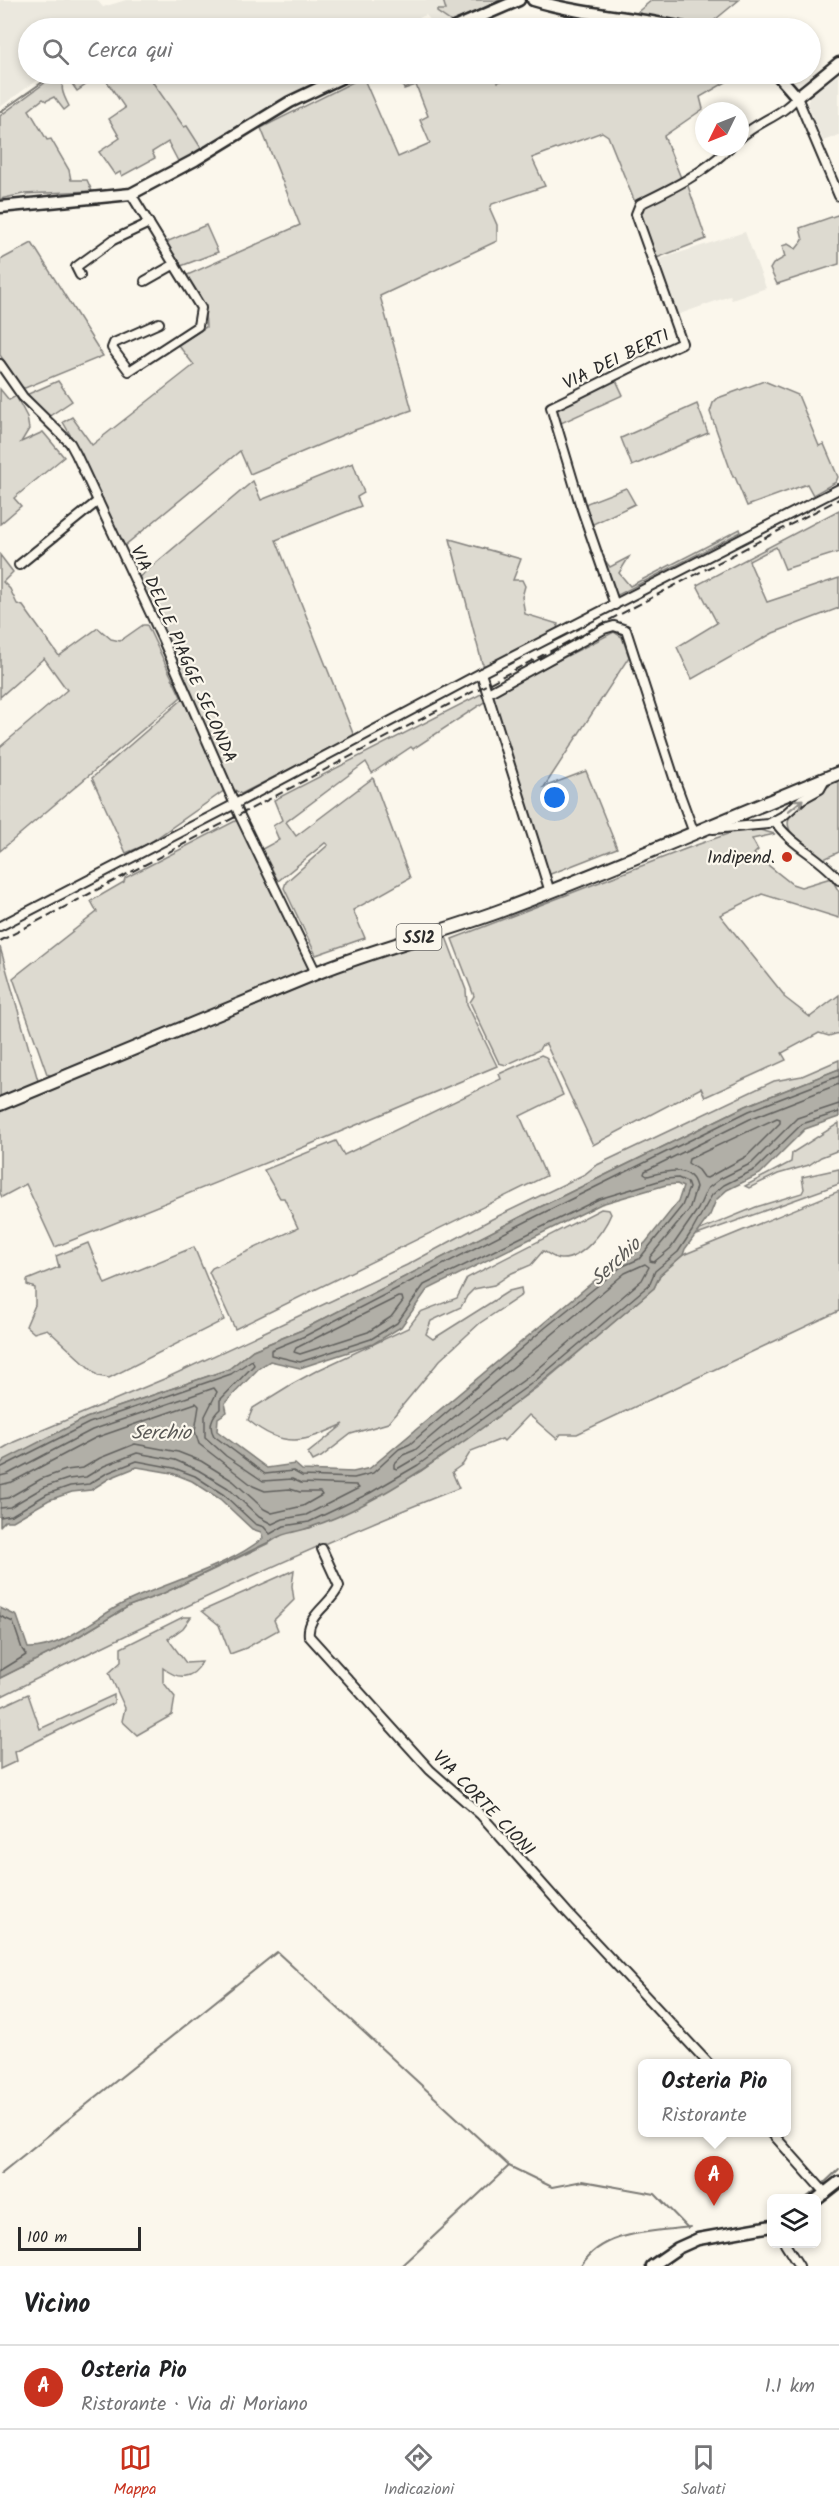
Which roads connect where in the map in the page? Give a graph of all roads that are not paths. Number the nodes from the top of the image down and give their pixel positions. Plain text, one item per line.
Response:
1 (519, 0) edge
2 (533, 0) edge
3 (477, 18) edge
4 (630, 18) edge
5 (839, 63) edge
6 (821, 78) edge
7 (328, 84) edge
8 (786, 84) edge
9 (813, 84) edge
10 (797, 97) junction
11 (749, 132) edge
12 (721, 156) edge
13 (131, 194) junction
14 (839, 196) edge
15 (0, 207) edge
16 (149, 223) junction
17 (175, 264) junction
18 (80, 274) dead end
19 (146, 281) dead end
20 (159, 323) dead end
21 (0, 364) edge
22 (839, 489) edge
23 (98, 501) junction
24 (19, 565) dead end
25 (615, 605) junction
26 (481, 674) junction
27 (488, 693) junction
28 (839, 773) edge
29 (825, 778) junction
30 (236, 804) junction
31 (776, 821) junction
32 (698, 832) junction
33 (839, 880) edge
34 (550, 892) junction
35 (0, 926) edge
36 (316, 973) junction
37 (0, 1104) edge
38 (322, 1549) dead end
39 (704, 2059) edge
40 (775, 2137) edge
41 (839, 2182) edge
42 (825, 2192) junction
43 (821, 2196) edge
44 (767, 2227) edge
45 (788, 2248) edge
46 (652, 2266) edge
47 (799, 2266) edge

1 - 3 street
2 - 4 street
5 - 6 street
7 - 13 street
8 - 10 street
9 - 10 street
10 - 11 street
10 - 14 street
12 - 25 street, VIA DEI BERTI
13 - 15 street
13 - 16 street
16 - 17 street
16 - 18 street
17 - 19 street
17 - 20 street
21 - 23 street, VIA DELLE PIAGGE SECONDA
22 - 25 street
23 - 24 street
23 - 30 street, VIA DELLE PIAGGE SECONDA
25 - 26 street
26 - 27 street
26 - 30 street
27 - 32 street
27 - 34 street
28 - 29 main road, SS12
31 -> 29 street
29 - 32 main road, SS12
30 - 35 street
30 - 36 street, VIA DELLE PIAGGE SECONDA
31 - 32 street
31 - 33 street
32 - 34 main road, SS12
34 - 36 main road, SS12
36 - 37 main road, SS12
38 - 39 street, VIA CORTE CIONI
40 - 42 street
41 - 42 street
42 - 43 street
44 - 46 street
45 - 47 street

